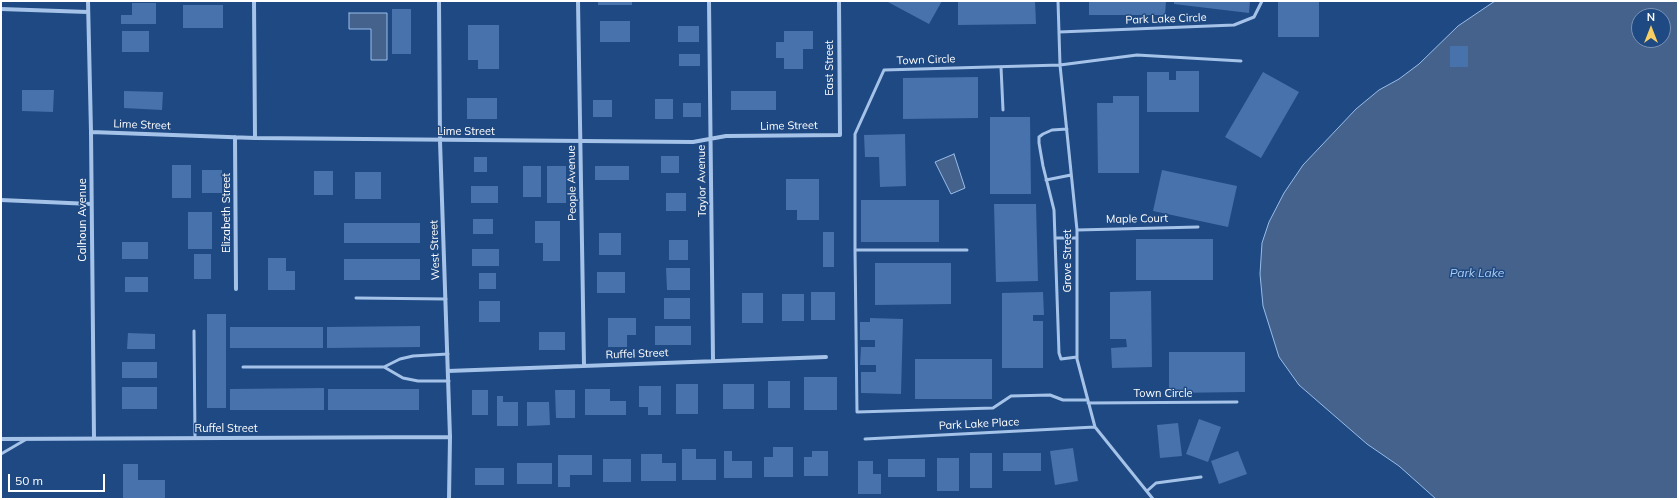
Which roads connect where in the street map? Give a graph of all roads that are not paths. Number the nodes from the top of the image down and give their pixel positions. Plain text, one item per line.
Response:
1 (88, 1) edge
2 (254, 1) edge
3 (439, 1) edge
4 (578, 1) edge
5 (709, 1) edge
6 (839, 1) edge
7 (1058, 1) edge
8 (1262, 1) edge
9 (1, 9) edge
10 (88, 12) junction
11 (1059, 32) junction
12 (1242, 61) dead end
13 (1060, 65) junction
14 (1001, 67) junction
15 (1003, 110) dead end
16 (1067, 129) junction
17 (91, 132) junction
18 (840, 135) joint
19 (235, 137) junction
20 (255, 138) junction
21 (710, 140) junction
22 (440, 141) junction
23 (581, 141) junction
24 (1072, 175) junction
25 (1046, 180) junction
26 (1, 200) edge
27 (91, 204) junction
28 (1198, 227) dead end
29 (1077, 230) junction
30 (1055, 238) junction
31 (1077, 238) junction
32 (855, 250) junction
33 (967, 250) dead end
34 (236, 289) dead end
35 (356, 298) dead end
36 (446, 299) junction
37 (194, 331) dead end
38 (448, 354) junction
39 (826, 357) dead end
40 (1077, 357) junction
41 (713, 360) junction
42 (584, 365) junction
43 (243, 367) dead end
44 (384, 367) junction
45 (448, 371) junction
46 (449, 381) junction
47 (1088, 402) junction
48 (1237, 402) dead end
49 (1095, 427) junction
50 (450, 437) junction
51 (94, 438) junction
52 (195, 438) junction
53 (1, 439) edge
54 (27, 439) junction
55 (865, 439) dead end
56 (1, 454) edge
57 (1201, 477) dead end
58 (1147, 491) junction
59 (449, 499) edge
60 (1153, 499) edge

1 - 10 street, Calhoun Avenue
2 - 20 street
3 - 22 street, West Street
4 - 23 street, People Avenue
5 - 21 street, Taylor Avenue
6 - 18 street, East Street
7 - 11 lane, Grove Street
8 - 11 lane, Park Lake Circle
9 - 10 street
10 - 17 street, Calhoun Avenue
11 - 13 lane, Grove Street
12 - 13 lane, Town Circle
13 - 14 lane, Town Circle
13 - 16 lane, Grove Street
14 - 15 lane
14 - 32 lane, Town Circle
16 - 24 lane, Grove Street
16 - 25 lane
17 - 19 street, Lime Street
17 - 27 street, Calhoun Avenue
18 - 21 street, Lime Street
19 - 20 street, Lime Street
19 - 34 street, Elizabeth Street
20 - 22 street, Lime Street
21 - 23 street, Lime Street
21 - 41 street, Taylor Avenue
22 - 23 street, Lime Street
22 - 36 street, West Street
23 - 42 street, People Avenue
24 - 25 lane
24 - 29 lane, Grove Street
25 - 30 lane
26 - 27 street
27 - 51 street, Calhoun Avenue
28 - 29 lane, Maple Court
29 - 31 lane, Grove Street
30 - 31 lane
30 - 40 lane
31 - 40 lane, Grove Street
32 - 33 lane
32 - 47 lane, Town Circle
35 - 36 lane
36 - 38 street, West Street
37 - 52 lane
38 - 44 lane
38 - 45 street, West Street
39 - 41 street, Ruffel Street
40 - 47 lane, Grove Street
41 - 42 street, Ruffel Street
42 - 45 street, Ruffel Street
43 - 44 lane
44 - 46 lane
45 - 46 street, West Street
46 - 50 street, West Street
47 - 48 lane, Town Circle
47 - 49 lane, Grove Street
49 - 55 lane, Park Lake Place
49 - 58 lane, Grove Street
50 - 52 street, Ruffel Street
50 - 59 street, West Street
51 - 52 street, Ruffel Street
51 - 54 street, Ruffel Street
53 - 54 street, Ruffel Street
54 - 56 lane
57 - 58 lane
58 - 60 lane, Grove Street

